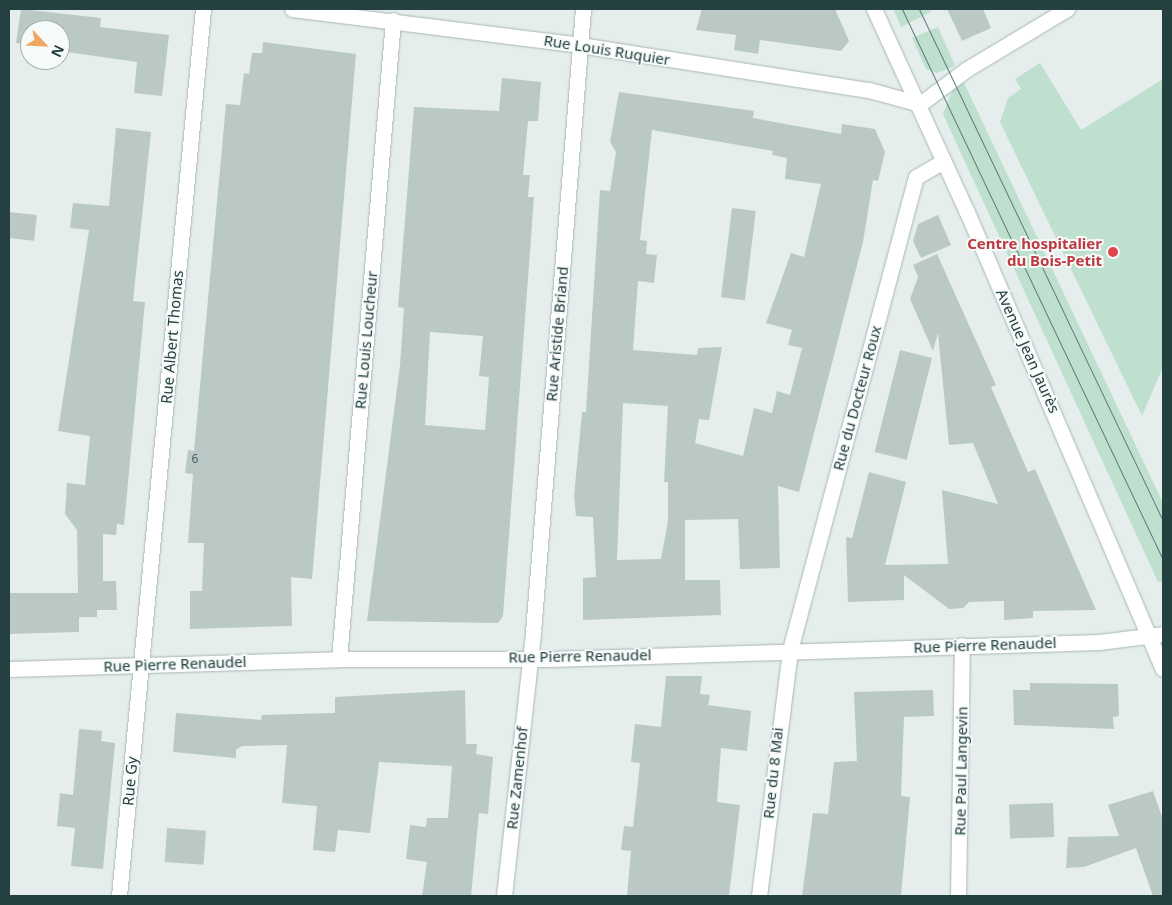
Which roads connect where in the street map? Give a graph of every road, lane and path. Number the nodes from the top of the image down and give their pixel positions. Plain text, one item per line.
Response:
1 (203, 9) edge
2 (292, 9) edge
3 (583, 9) edge
4 (874, 9) edge
5 (1067, 9) edge
6 (393, 20) junction
7 (580, 45) junction
8 (920, 104) junction
9 (944, 161) junction
10 (1157, 635) edge
11 (962, 645) junction
12 (790, 650) junction
13 (339, 659) junction
14 (529, 659) junction
15 (141, 665) junction
16 (9, 669) edge
17 (1163, 669) edge
18 (119, 896) edge
19 (504, 896) edge
20 (759, 896) edge
21 (958, 896) edge

1 - 15 street, Rue Albert Thomas
2 - 6 street, Rue Louis Ruquier
3 - 7 street, Rue Aristide Briand
4 - 8 street, Avenue Jean Jaurès
5 - 8 street
6 - 7 street, Rue Louis Ruquier
6 - 13 street, Rue Louis Loucheur
7 - 8 street, Rue Louis Ruquier
7 - 14 street, Rue Aristide Briand
8 - 9 street, Avenue Jean Jaurès
9 - 10 street, Avenue Jean Jaurès
9 - 12 street, Rue du Docteur Roux
10 - 11 street, Rue Pierre Renaudel
10 - 17 street, Avenue Jean Jaurès
11 - 12 street, Rue Pierre Renaudel
11 - 21 street, Rue Paul Langevin
12 - 14 street, Rue Pierre Renaudel
12 - 20 street, Rue du 8 Mai
13 - 14 street, Rue Pierre Renaudel
13 - 15 street, Rue Pierre Renaudel
14 - 19 street, Rue Zamenhof
15 - 16 street, Rue Pierre Renaudel
15 - 18 street, Rue Gy

